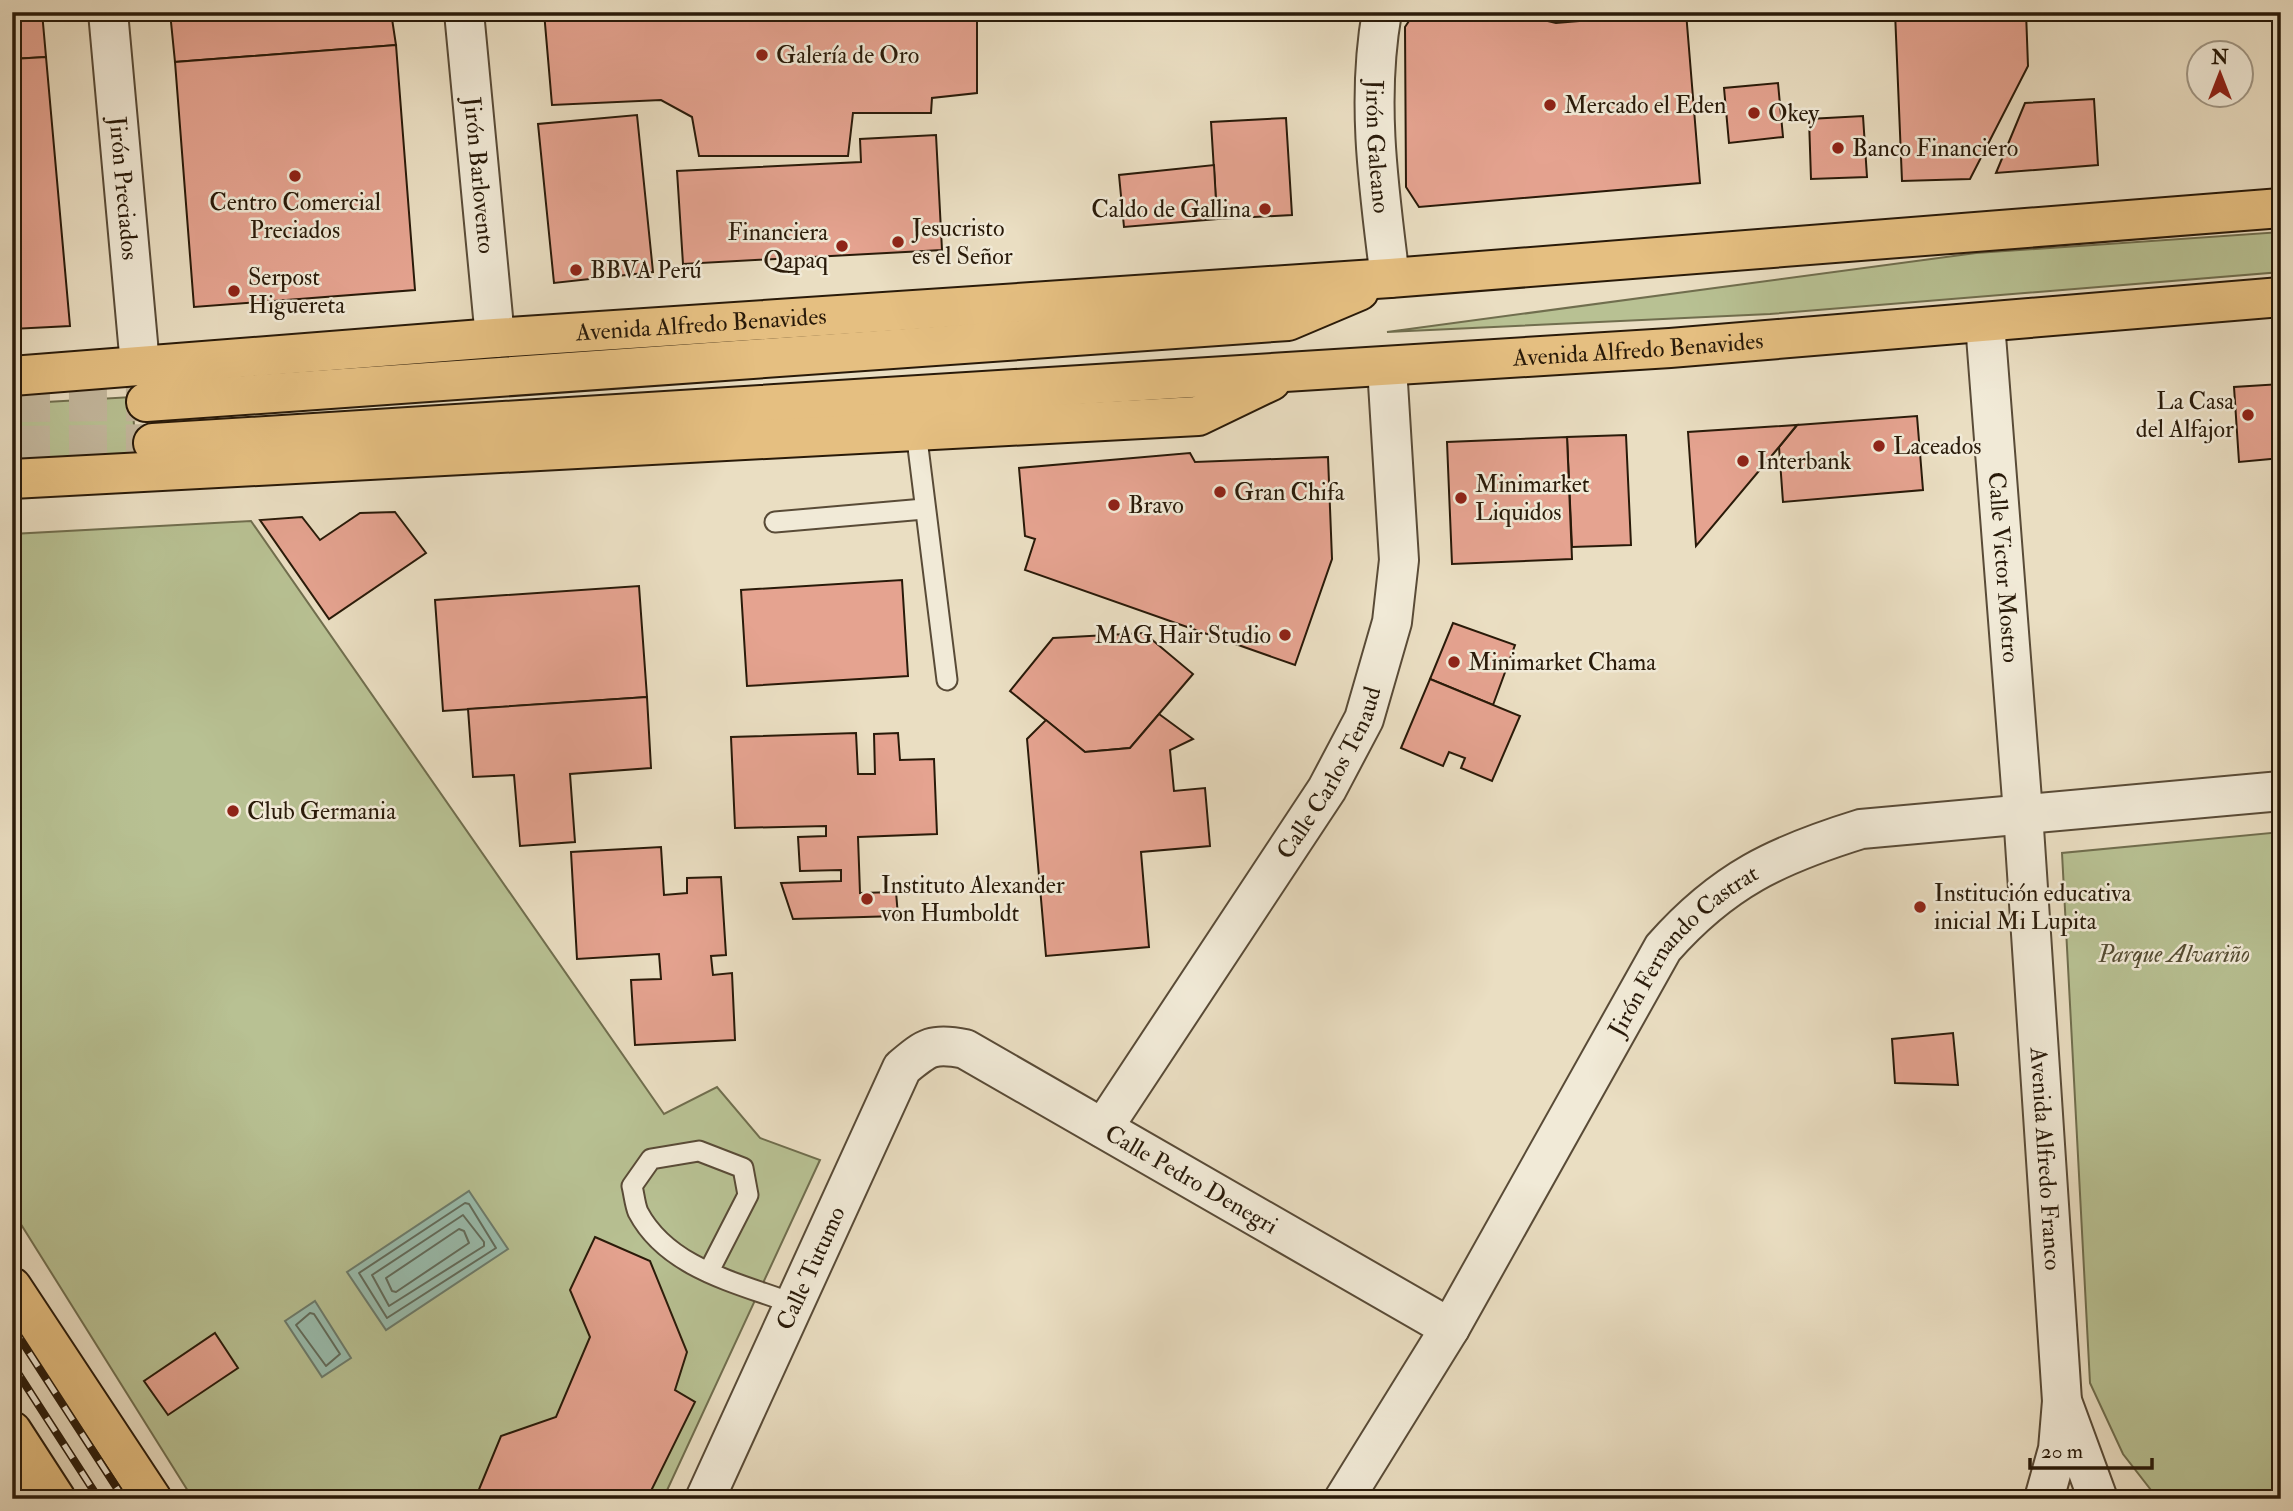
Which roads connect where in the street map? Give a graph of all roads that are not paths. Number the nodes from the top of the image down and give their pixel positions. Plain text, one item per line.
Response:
1 (108, 12) edge
2 (464, 12) edge
3 (1382, 12) edge
4 (2281, 208) edge
5 (1390, 278) junction
6 (2281, 298) edge
7 (1985, 323) junction
8 (495, 338) junction
9 (141, 365) junction
10 (1387, 367) junction
11 (1288, 372) junction
12 (12, 376) edge
13 (146, 402) tunnel mouth
14 (916, 430) junction
15 (153, 443) tunnel mouth
16 (12, 479) edge
17 (924, 509) junction
18 (775, 522) dead end
19 (947, 680) dead end
20 (2281, 791) edge
21 (2023, 813) junction
22 (928, 1047) joint
23 (1103, 1128) junction
24 (709, 1271) junction
25 (12, 1287) edge
26 (794, 1304) junction
27 (1450, 1328) junction
28 (2062, 1401) junction
29 (12, 1431) edge
30 (12, 1492) edge
31 (17, 1499) edge
32 (56, 1499) edge
33 (152, 1499) edge
34 (705, 1499) edge
35 (1344, 1499) edge
36 (2044, 1499) edge
37 (2098, 1499) edge

1 - 9 street, Jirón Preciados
2 - 8 street, Jirón Barlovento
3 - 5 street, Jirón Galeano
4 - 5 main road, Avenida Alfredo Benavides
5 - 8 main road, Avenida Alfredo Benavides
5 - 13 main road, Avenida Alfredo Benavides
6 - 7 main road, Avenida Alfredo Benavides
7 - 10 main road, Avenida Alfredo Benavides
7 - 21 street, Calle Victor Mostro
8 - 9 main road, Avenida Alfredo Benavides
9 - 12 main road, Avenida Alfredo Benavides
10 - 11 main road, Avenida Alfredo Benavides
10 - 23 street, Calle Carlos Tenaud
11 - 14 main road, Avenida Alfredo Benavides
11 - 15 main road, Avenida Alfredo Benavides
14 - 16 main road, Avenida Alfredo Benavides
14 - 17 lane
17 - 18 lane
17 - 19 lane
20 - 21 street, Jirón Fernando Castrat
21 - 27 street, Jirón Fernando Castrat
21 - 28 street, Avenida Alfredo Franco
22 - 23 street, Calle Pedro Denegri
22 - 26 street, Calle Tutumo
23 - 27 street, Calle Pedro Denegri
24 - 24 lane
24 - 26 lane
25 - 33 main road
26 - 34 street, Calle Tutumo
27 - 35 street, Jirón Fernando Castrat
28 - 36 street
28 - 37 street, Avenida Alfredo Franco
29 - 32 main road
30 - 31 main road

